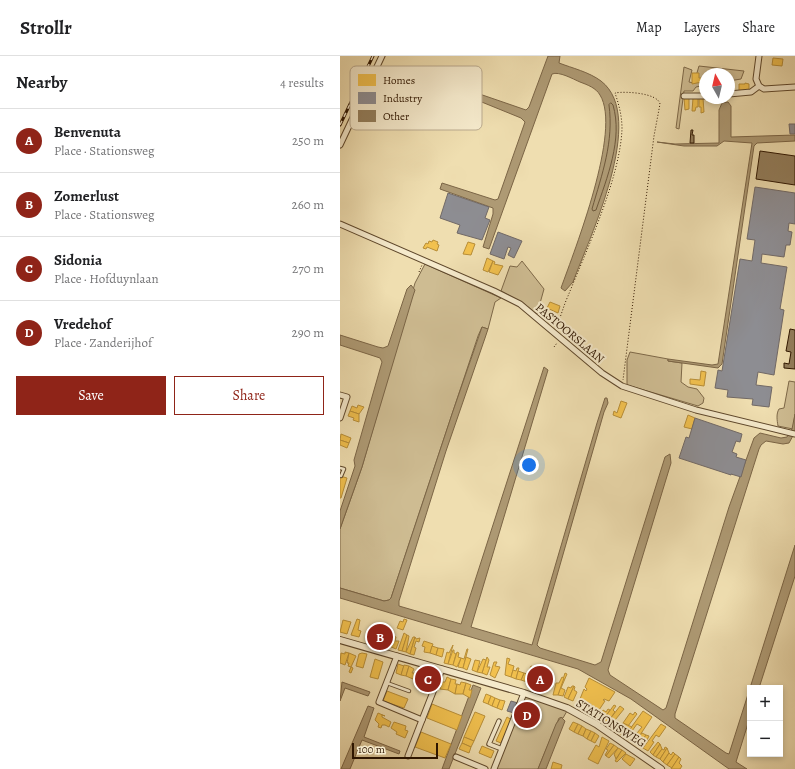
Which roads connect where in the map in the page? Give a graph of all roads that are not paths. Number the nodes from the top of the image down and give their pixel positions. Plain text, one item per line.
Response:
1 (382, 56) edge
2 (759, 56) edge
3 (377, 66) edge
4 (759, 86) junction
5 (795, 87) edge
6 (735, 93) edge
7 (684, 96) dead end
8 (699, 96) edge
9 (350, 124) edge
10 (340, 145) edge
11 (340, 224) edge
12 (340, 395) edge
13 (340, 418) edge
14 (795, 434) edge
15 (340, 468) edge
16 (341, 476) dead end
17 (340, 640) edge
18 (397, 656) junction
19 (442, 669) junction
20 (387, 683) junction
21 (409, 691) dead end
22 (524, 693) junction
23 (499, 721) dead end
24 (421, 724) junction
25 (502, 749) junction
26 (408, 756) dead end
27 (456, 757) dead end
28 (485, 769) edge
29 (494, 769) edge
30 (661, 769) edge

1 - 3 street
2 - 4 street
4 - 5 street
4 - 6 street
7 - 8 street
9 - 10 street
11 - 14 street, PASTOORSLAAN
12 - 13 street
15 - 16 lane
17 - 18 street, STATIONSWEG
18 - 19 street, STATIONSWEG
18 - 20 street
19 - 22 street, STATIONSWEG
19 - 24 street
20 - 21 lane
20 - 24 street
22 - 25 street
22 - 30 street, STATIONSWEG
23 - 25 street
24 - 26 street
25 - 29 street
27 - 28 street

